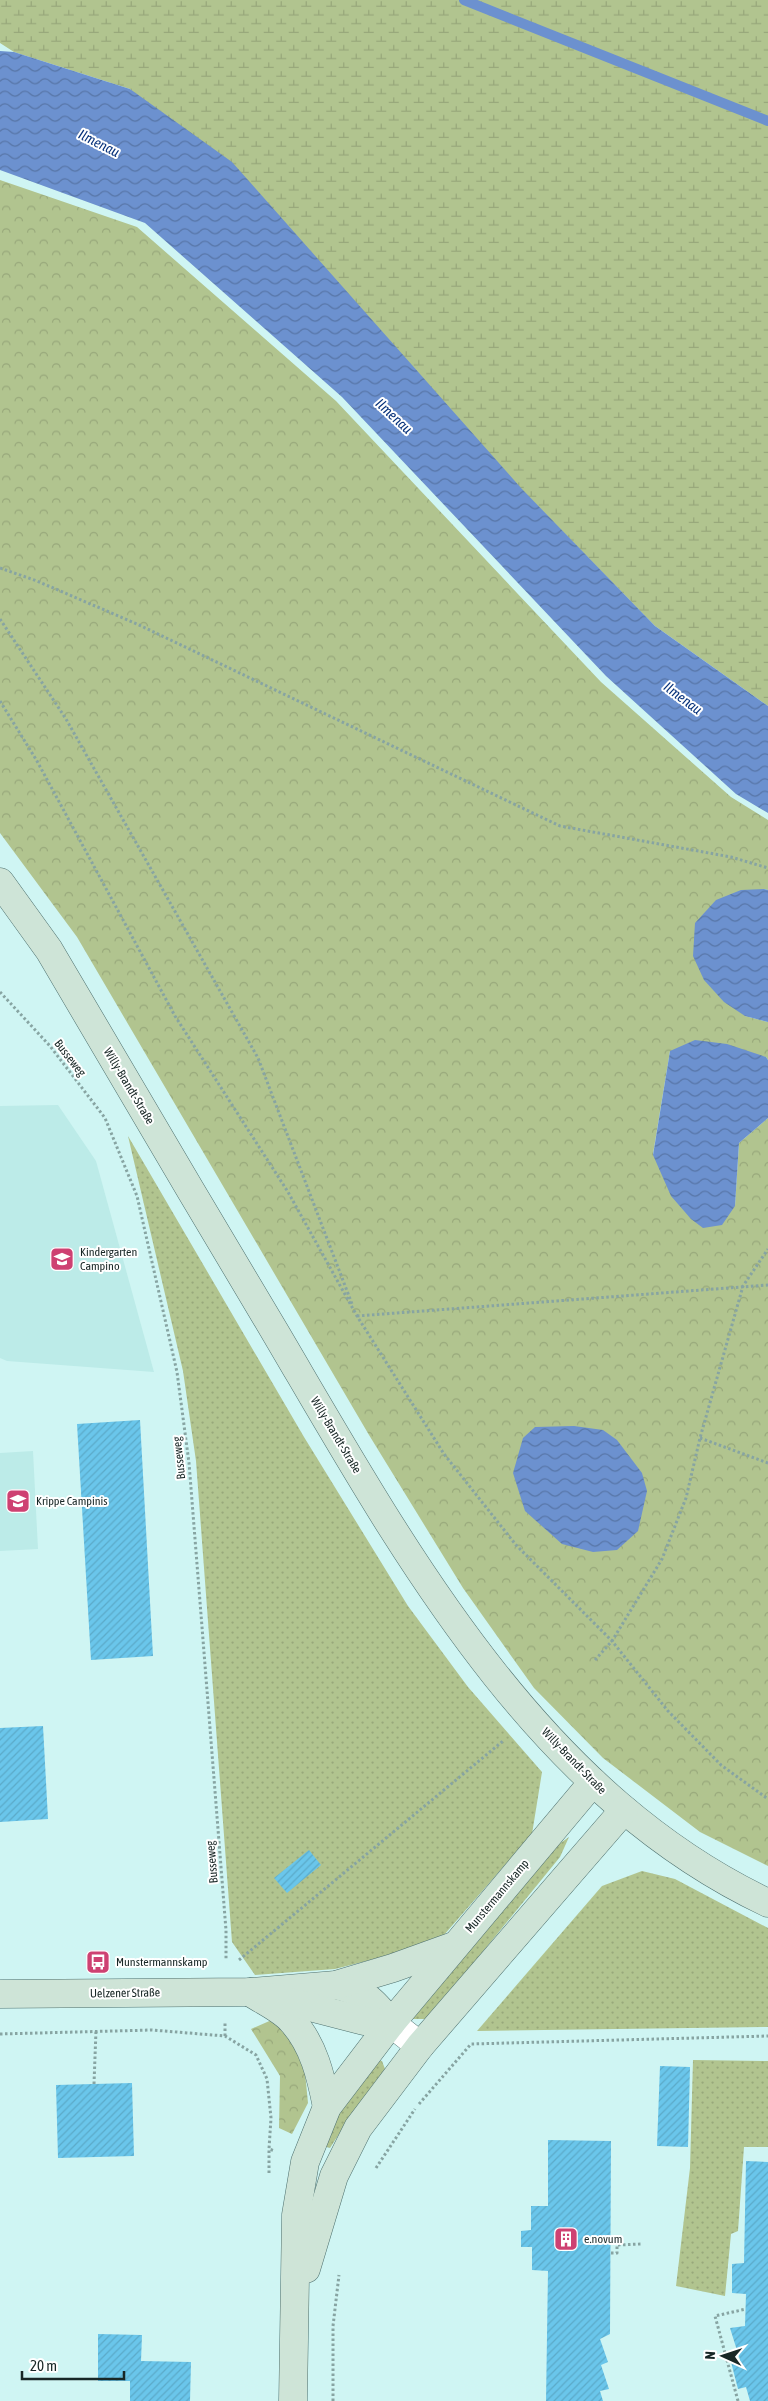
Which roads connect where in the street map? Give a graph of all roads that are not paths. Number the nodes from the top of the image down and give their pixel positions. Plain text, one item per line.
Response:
1 (0, 882) edge
2 (593, 1782) junction
3 (624, 1810) junction
4 (768, 1903) edge
5 (456, 1945) junction
6 (234, 1985) junction
7 (336, 1985) junction
8 (0, 1994) edge
9 (391, 2022) junction
10 (420, 2046) junction
11 (327, 2107) junction
12 (295, 2310) junction
13 (293, 2401) edge

1 - 2 street, Willy-Brandt-Straße
2 - 3 street, Willy-Brandt-Straße
2 - 5 street, Munstermannskamp
3 - 4 street, Willy-Brandt-Straße
3 - 10 street, Munstermannskamp
5 - 7 street, Uelzener Straße
5 - 9 street, Munstermannskamp
6 - 7 street, Uelzener Straße
6 - 8 street, Uelzener Straße
6 - 9 street, Uelzener Straße
6 - 11 street
7 - 9 street, Uelzener Straße
9 - 10 street, Uelzener Straße
9 - 11 street, Munstermannskamp
10 - 12 street, Munstermannskamp
11 - 12 street, Munstermannskamp
12 - 13 street, Munstermannskamp

